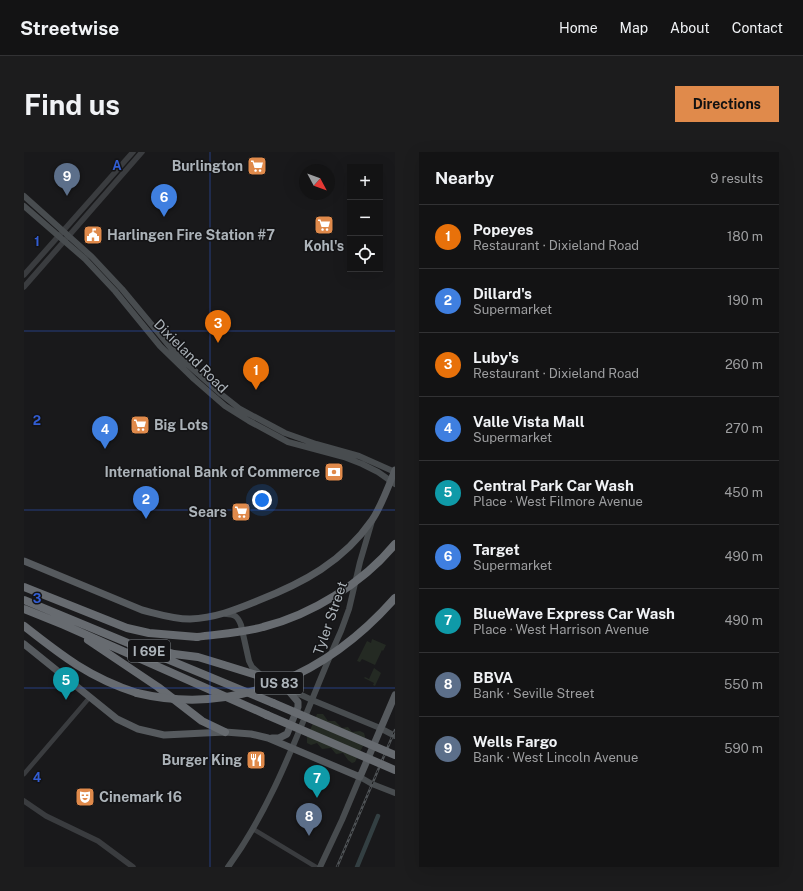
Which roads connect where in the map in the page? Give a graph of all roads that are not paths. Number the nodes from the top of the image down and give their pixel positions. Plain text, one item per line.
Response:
1 (132, 152) edge
2 (142, 152) edge
3 (24, 196) edge
4 (24, 206) edge
5 (61, 233) junction
6 (67, 238) junction
7 (24, 276) edge
8 (24, 287) edge
9 (395, 471) edge
10 (393, 483) edge
11 (373, 518) junction
12 (395, 544) edge
13 (24, 561) edge
14 (24, 587) edge
15 (395, 598) edge
16 (24, 600) edge
17 (24, 609) edge
18 (226, 614) junction
19 (64, 625) junction
20 (24, 626) edge
21 (111, 636) junction
22 (24, 644) edge
23 (263, 677) junction
24 (287, 689) junction
25 (395, 695) edge
26 (90, 697) junction
27 (312, 700) junction
28 (380, 728) junction
29 (225, 732) junction
30 (395, 736) edge
31 (268, 738) junction
32 (292, 748) junction
33 (395, 755) edge
34 (395, 770) edge
35 (24, 774) edge
36 (360, 777) junction
37 (395, 793) edge
38 (24, 802) edge
39 (253, 829) junction
40 (133, 867) edge
41 (228, 867) edge
42 (316, 867) edge
43 (320, 867) edge

1 - 5 street
2 - 6 street
3 - 5 main road, Dixieland Road
4 - 5 main road, Dixieland Road
5 - 6 main road, Dixieland Road
5 - 7 street
6 - 8 street
6 - 9 main road, Dixieland Road
6 - 10 main road, Dixieland Road
9 - 10 main road
10 - 11 main road
11 - 18 main road
11 - 27 main road, Tyler Street
12 - 14 highway, bridge
13 - 18 main road
15 - 20 highway, US 83, bridge
16 - 21 highway, I 69E
17 - 19 highway, I 69E
18 - 23 main road
19 - 29 highway
19 - 34 highway, I 69E, bridge
21 - 23 highway
21 - 33 highway, I 69E, bridge
22 - 26 main road
23 - 24 main road
24 - 27 main road
24 - 31 main road
25 - 28 main road
26 - 29 main road
26 - 35 street
27 - 28 main road
27 - 32 main road, Tyler Street
28 - 30 main road
28 - 36 main road
29 - 31 main road
31 - 32 main road
32 - 36 main road
32 - 39 main road, Tyler Street
36 - 37 main road
36 - 43 main road
38 - 40 street
39 - 41 main road, Tyler Street
39 - 42 street

